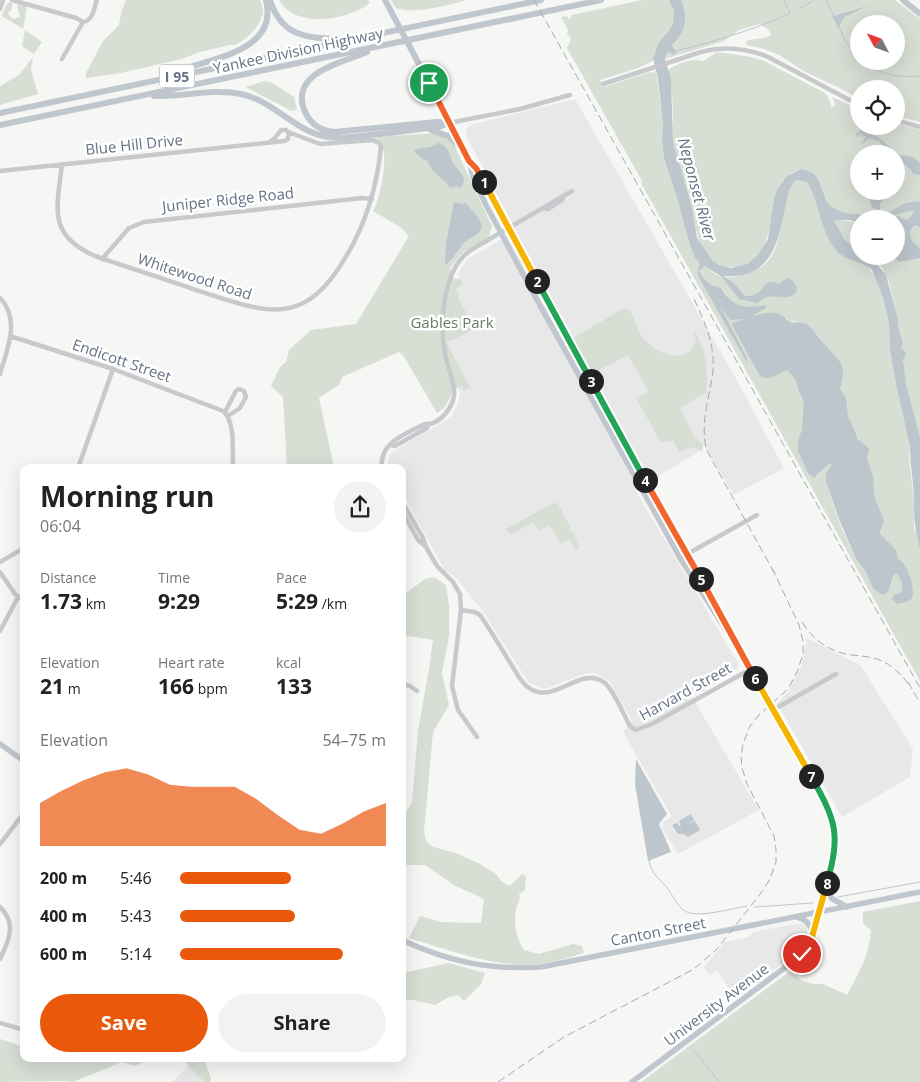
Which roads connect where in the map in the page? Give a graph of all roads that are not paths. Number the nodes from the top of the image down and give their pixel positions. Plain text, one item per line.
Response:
1 (3, 0) edge
2 (12, 0) edge
3 (97, 0) edge
4 (268, 0) edge
5 (385, 0) edge
6 (541, 0) edge
7 (601, 0) edge
8 (903, 0) edge
9 (0, 9) edge
10 (920, 14) edge
11 (83, 22) junction
12 (354, 39) junction
13 (380, 46) junction
14 (62, 59) dead end
15 (419, 64) joint
16 (158, 80) junction
17 (603, 84) dead end
18 (145, 95) junction
19 (570, 95) dead end
20 (850, 100) edge
21 (0, 113) edge
22 (449, 123) junction
23 (905, 123) edge
24 (1, 125) edge
25 (920, 127) edge
26 (422, 129) junction
27 (288, 132) junction
28 (270, 142) junction
29 (464, 151) junction
30 (469, 161) junction
31 (62, 164) junction
32 (0, 171) edge
33 (572, 191) dead end
34 (372, 199) junction
35 (508, 229) junction
36 (501, 233) junction
37 (102, 259) junction
38 (0, 298) edge
39 (10, 336) junction
40 (113, 368) junction
41 (0, 374) edge
42 (226, 414) junction
43 (79, 464) edge
44 (233, 464) edge
45 (382, 464) edge
46 (406, 508) edge
47 (757, 515) dead end
48 (406, 518) edge
49 (426, 547) junction
50 (20, 550) edge
51 (687, 554) junction
52 (680, 558) junction
53 (0, 562) edge
54 (0, 572) edge
55 (18, 597) joint
56 (461, 610) junction
57 (0, 631) edge
58 (733, 640) junction
59 (750, 669) junction
60 (836, 674) dead end
61 (406, 686) edge
62 (417, 691) dead end
63 (773, 710) junction
64 (477, 737) dead end
65 (0, 744) edge
66 (20, 758) edge
67 (20, 818) edge
68 (0, 844) edge
69 (827, 882) junction
70 (920, 892) edge
71 (847, 906) junction
72 (0, 907) edge
73 (818, 912) junction
74 (795, 917) junction
75 (812, 937) junction
76 (406, 942) edge
77 (0, 959) edge
78 (0, 1022) edge
79 (20, 1029) edge
80 (632, 1082) edge

1 - 9 street
2 - 11 street
3 - 11 street
4 - 12 highway
4 - 16 highway
5 - 15 highway
6 - 12 highway, Yankee Division Highway / I 95
7 - 13 highway, Yankee Division Highway / I 95
8 - 10 highway
11 - 14 street
12 - 16 highway, Yankee Division Highway / I 95
13 - 18 highway, Yankee Division Highway / I 95
13 - 22 highway
15 - 22 main road, University Avenue
16 - 21 highway, Yankee Division Highway / I 95
17 - 20 street
18 - 24 highway, Yankee Division Highway / I 95
18 - 26 highway
19 - 22 street
22 - 26 highway
22 - 29 main road, University Avenue
23 - 25 street
26 - 29 highway
27 - 28 street
27 - 28 street
27 - 34 street, Whitewood Road
28 - 31 street, Blue Hill Drive
29 - 30 main road, University Avenue
30 - 35 main road, University Avenue
30 - 36 main road, University Avenue
31 - 32 street, Blue Hill Drive
31 - 37 street, Whitewood Road
33 - 35 street
34 - 37 street, Juniper Ridge Road
34 - 37 street, Whitewood Road
35 - 36 street
35 - 51 main road, University Avenue
36 - 45 street
36 - 52 main road, University Avenue
38 - 39 street
39 - 40 street, Endicott Street
39 - 41 street
40 - 42 street, Endicott Street
40 - 43 street
42 - 42 street
42 - 44 street
46 - 49 street
47 - 51 street
48 - 49 street
49 - 56 street
50 - 53 street
51 - 52 street
51 - 58 main road, University Avenue
52 - 58 main road, University Avenue
54 - 55 street
55 - 57 street
56 - 59 street, Harvard Street
56 - 64 street
58 - 59 main road, University Avenue
59 - 63 main road, University Avenue
60 - 63 street
61 - 62 street
63 - 69 main road, University Avenue
65 - 66 main road
67 - 68 street
69 - 71 main road
69 - 73 main road, University Avenue
70 - 71 main road, Canton Street
71 - 73 main road, Canton Street
72 - 77 street
73 - 74 main road, Canton Street
73 - 75 main road, University Avenue
74 - 75 main road
74 - 76 main road, Canton Street
75 - 80 main road, University Avenue
78 - 79 street

